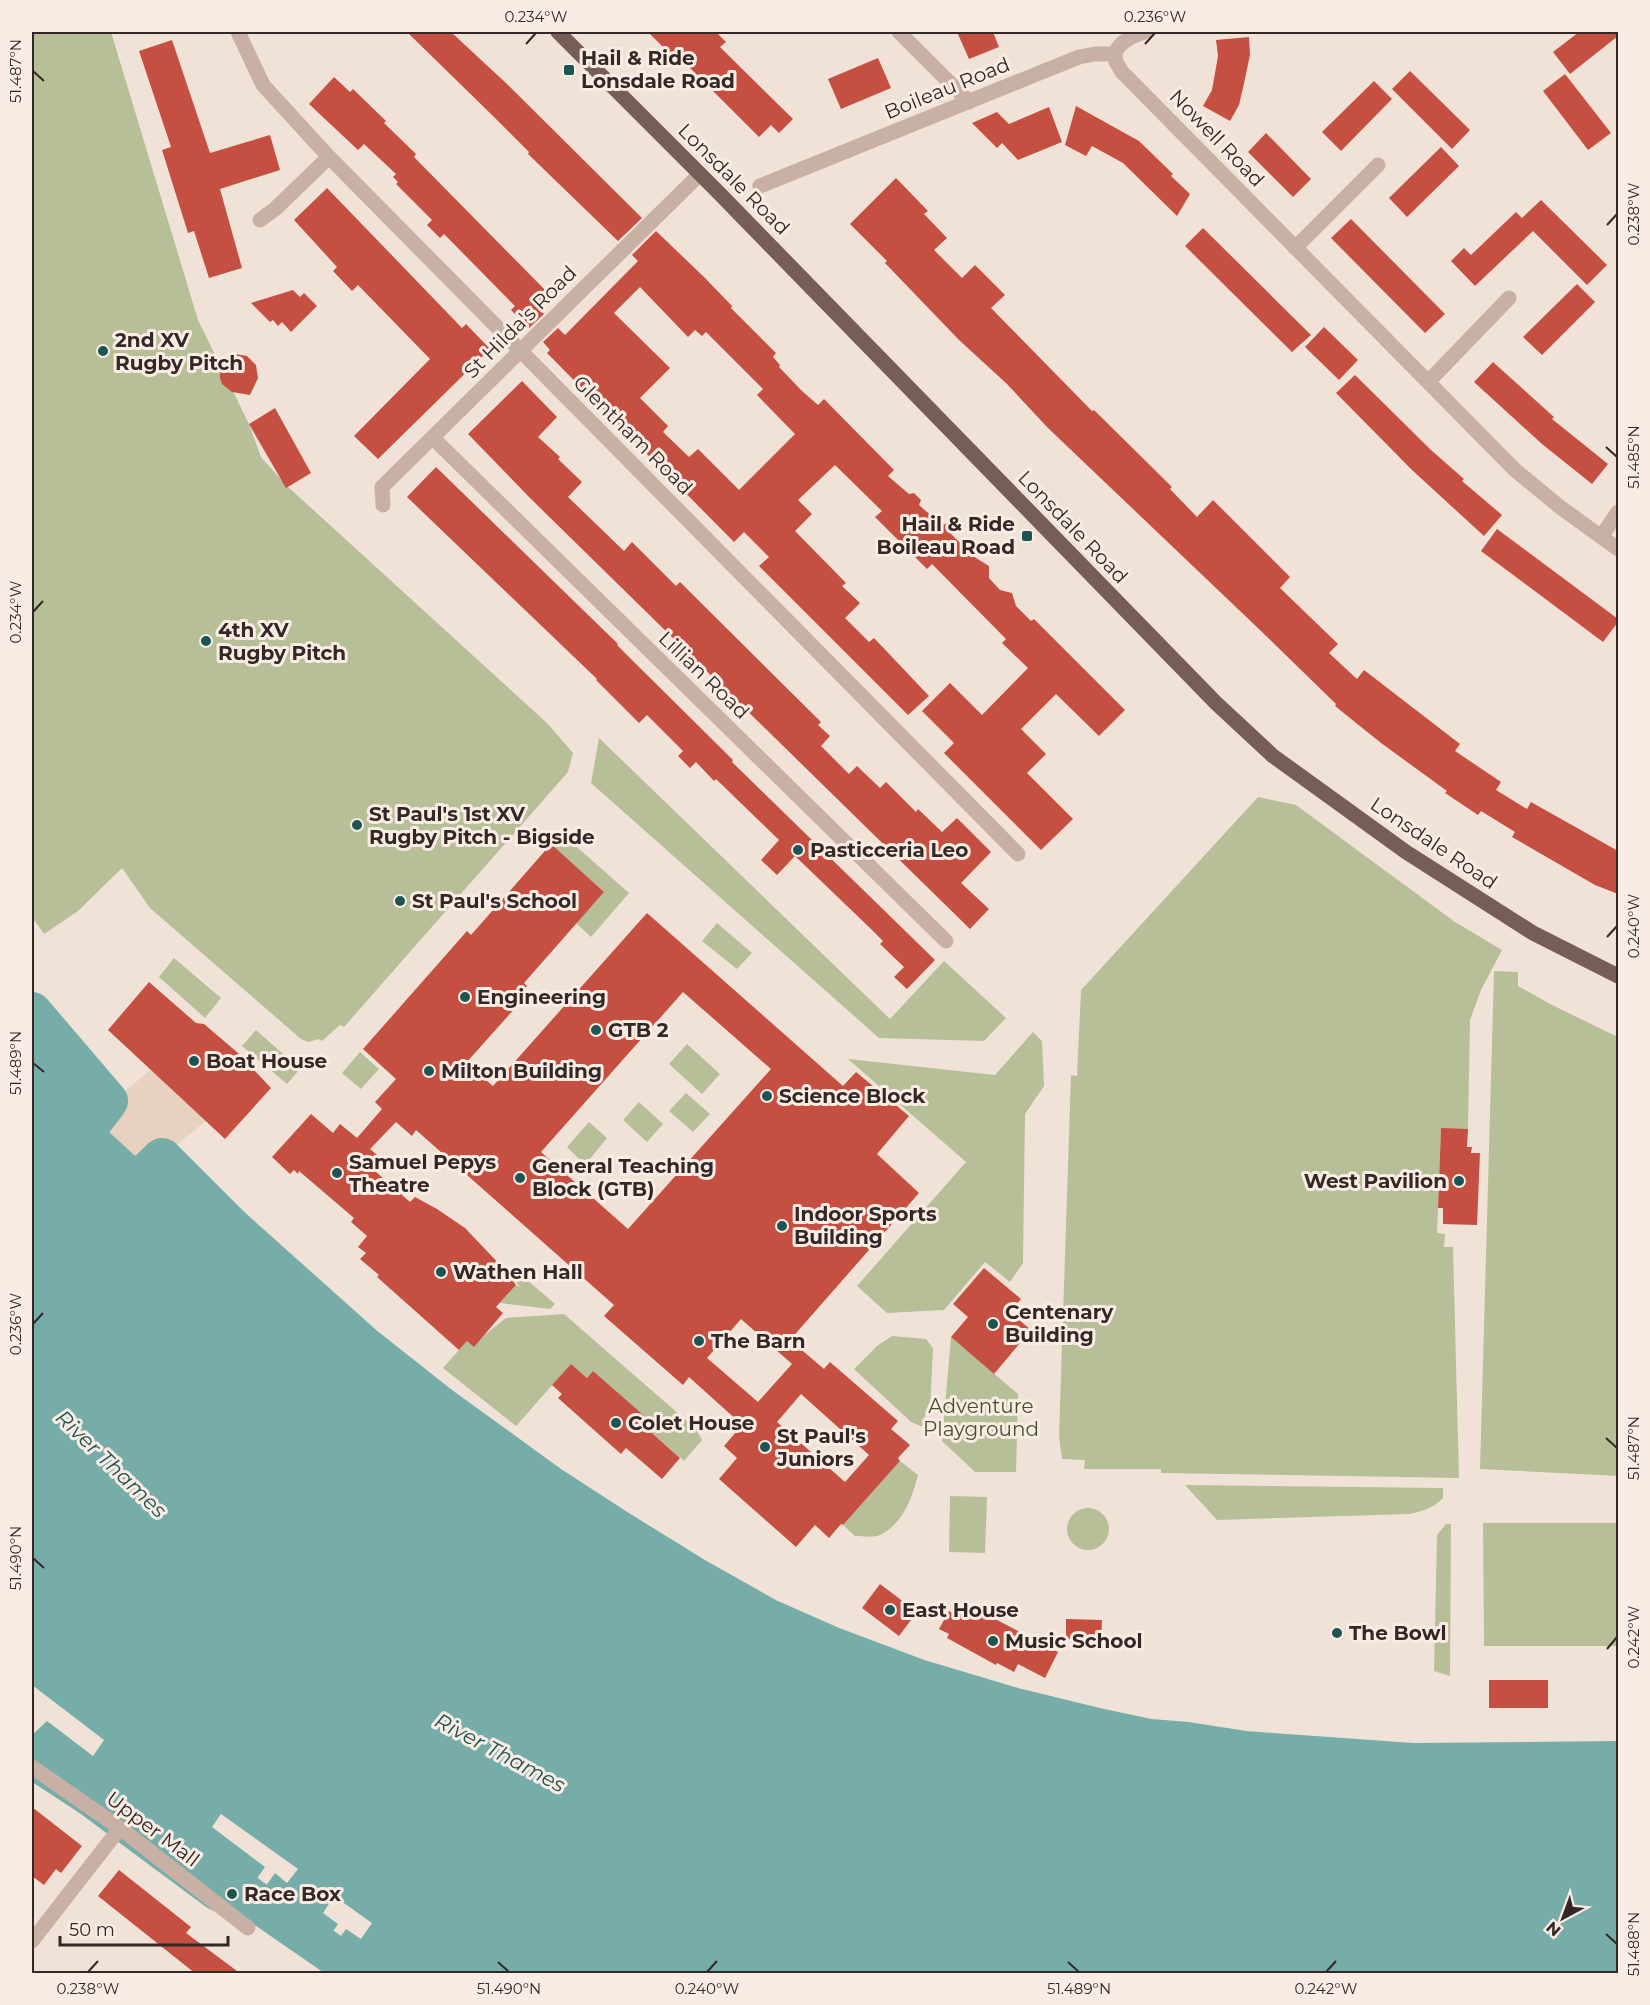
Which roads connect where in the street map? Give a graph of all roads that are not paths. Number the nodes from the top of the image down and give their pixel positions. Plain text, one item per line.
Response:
1 (238, 32) edge
2 (558, 32) edge
3 (899, 32) edge
4 (1145, 32) edge
5 (1115, 54) junction
6 (969, 102) junction
7 (329, 157) junction
8 (1378, 165) dead end
9 (700, 174) junction
10 (760, 186) dead end
11 (260, 220) dead end
12 (1295, 248) junction
13 (1509, 298) dead end
14 (521, 351) junction
15 (1428, 382) junction
16 (433, 438) junction
17 (383, 505) dead end
18 (1618, 512) edge
19 (1601, 537) junction
20 (1618, 549) edge
21 (1018, 854) dead end
22 (946, 941) dead end
23 (1618, 976) edge
24 (32, 1767) edge
25 (120, 1828) junction
26 (248, 1928) dead end
27 (32, 1941) edge

1 - 7 street, Glentham Road
2 - 9 main road, Lonsdale Road
3 - 6 street
4 - 5 street
5 - 6 street, Boileau Road
5 - 12 street, Nowell Road
6 - 10 street, Boileau Road
7 - 11 street
7 - 14 street, Glentham Road
8 - 12 street
9 - 14 street, St Hilda's Road
9 - 23 main road, Lonsdale Road
12 - 15 street, Nowell Road
13 - 15 street
14 - 16 street, St Hilda's Road
14 - 21 street, Glentham Road
15 - 19 street, Nowell Road
16 - 17 street, St Hilda's Road
16 - 22 street, Lillian Road
18 - 19 street
19 - 20 street, Nowell Road
24 - 25 street, Upper Mall
25 - 26 street, Upper Mall
25 - 27 street

